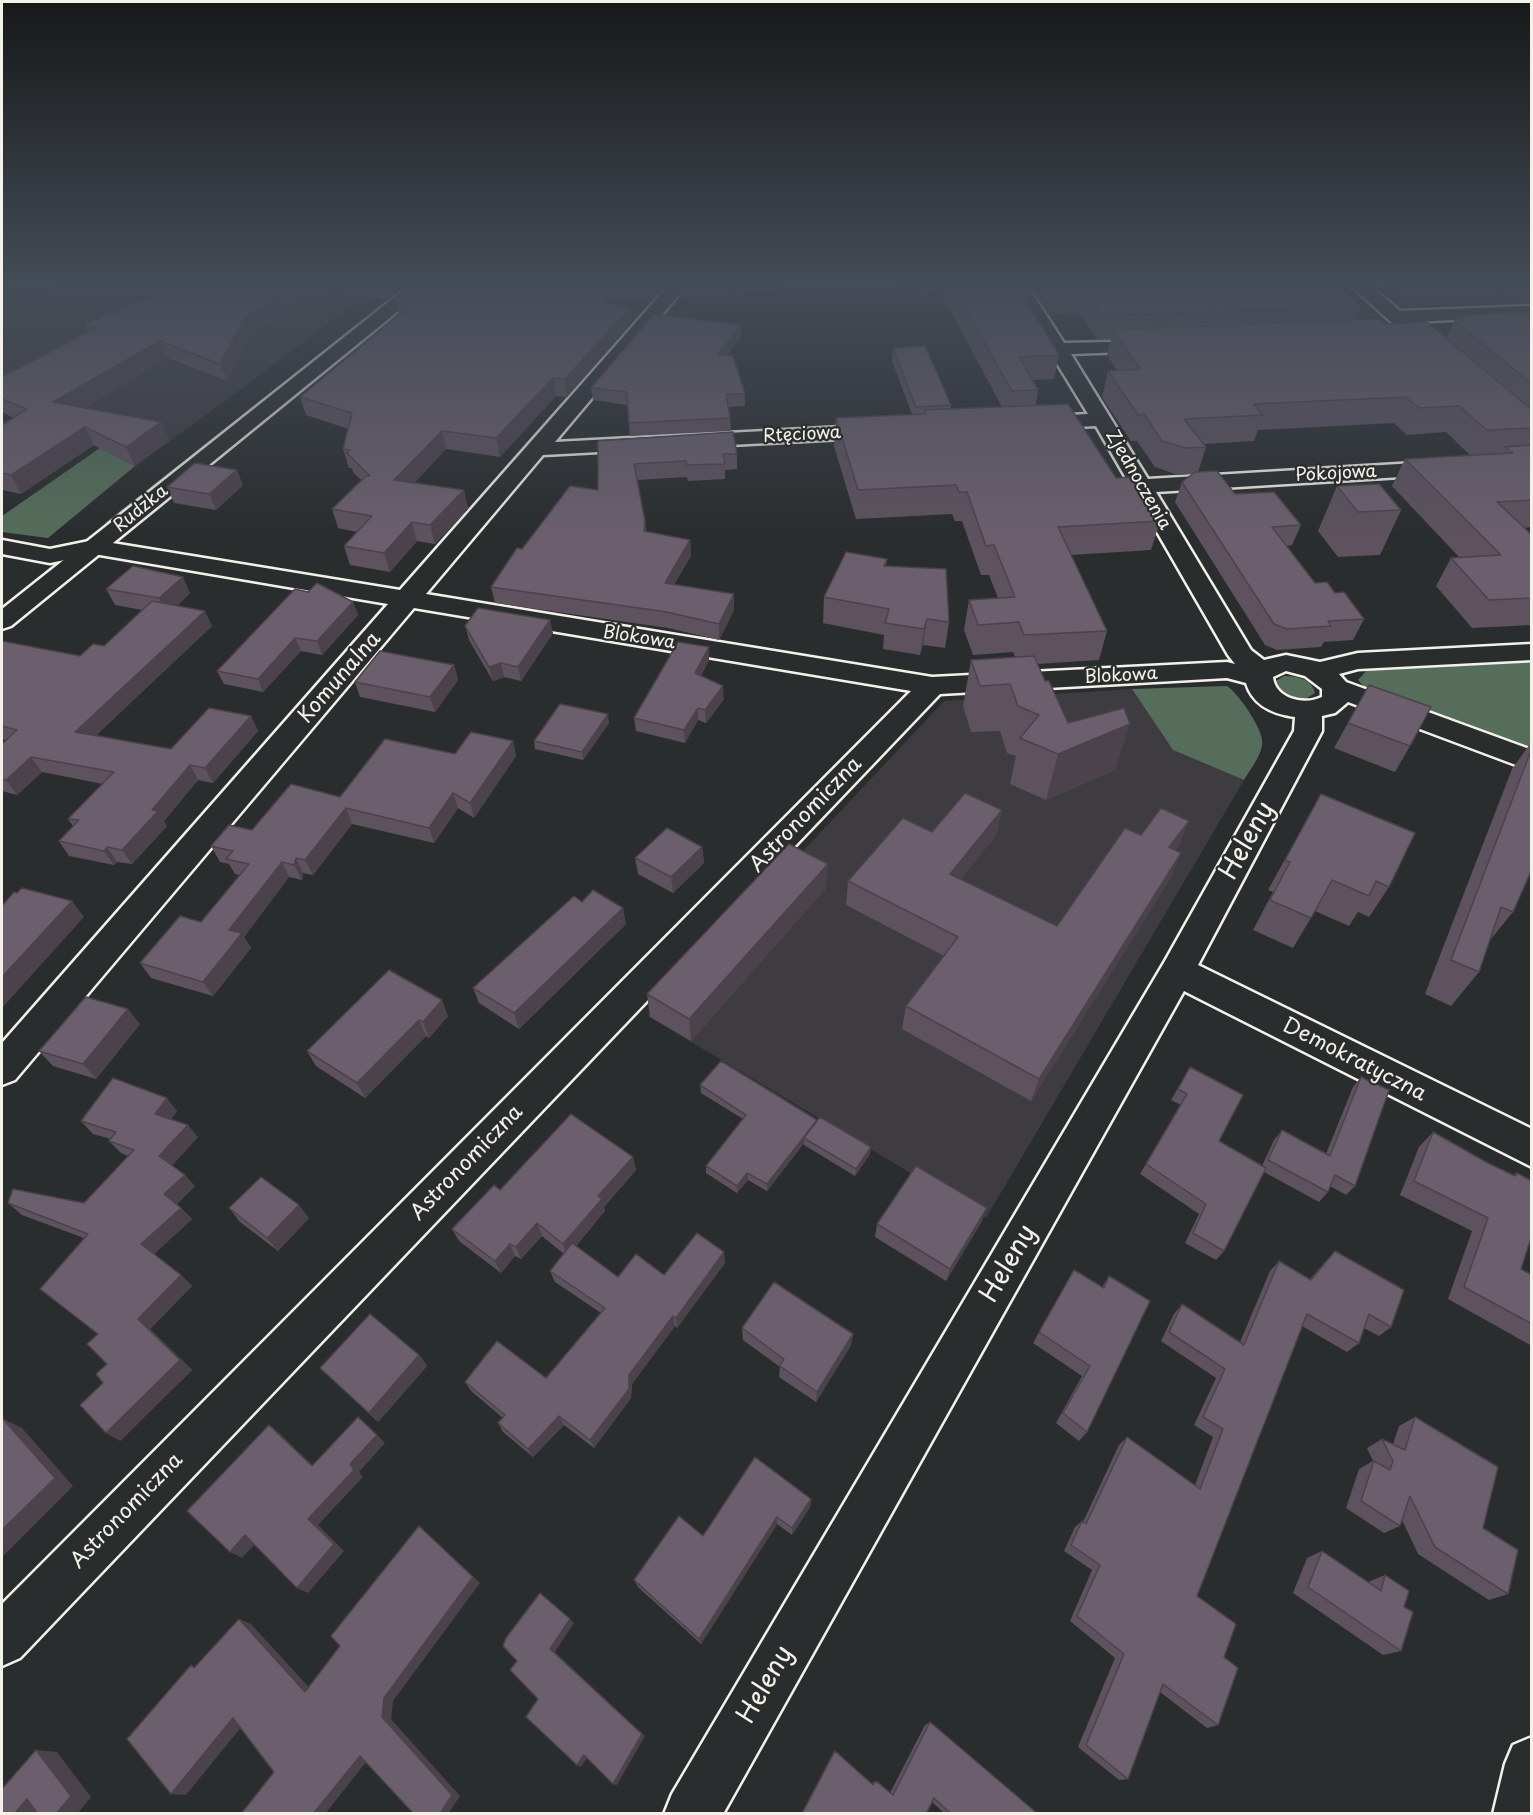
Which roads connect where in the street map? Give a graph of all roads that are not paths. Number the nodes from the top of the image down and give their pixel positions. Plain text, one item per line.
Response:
1 (290, 370) edge
2 (315, 370) edge
3 (605, 370) edge
4 (1072, 370) edge
5 (1102, 419) junction
6 (1008, 424) edge
7 (901, 430) edge
8 (537, 449) junction
9 (1532, 462) edge
10 (1141, 486) junction
11 (2, 547) edge
12 (94, 547) junction
13 (50, 556) junction
14 (26, 575) dead end
15 (407, 600) junction
16 (2, 621) edge
17 (1532, 652) edge
18 (1260, 674) junction
19 (1328, 680) junction
20 (932, 686) junction
21 (1306, 710) junction
22 (1532, 761) edge
23 (1178, 971) junction
24 (2, 1069) edge
25 (1532, 1149) edge
26 (2, 1640) edge
27 (1532, 1764) edge
28 (692, 1814) edge
29 (1521, 1814) edge

1 - 13 street, Rudzka
2 - 12 street, Rudzka
3 - 8 street, Komunalna
4 - 5 street, Zjednoczenia
5 - 6 street
5 - 10 street, Zjednoczenia
7 - 8 street, Rtęciowa
8 - 15 street, Komunalna
9 - 10 street, Pokojowa
10 - 18 street, Zjednoczenia
11 - 13 street
12 - 13 street
12 - 15 street, Blokowa
12 - 16 street, Rudzka
13 - 14 street, Rudzka
15 - 20 street, Blokowa
15 - 24 street, Komunalna
17 - 19 street
18 - 19 street
18 - 20 street, Blokowa
18 - 21 street, Zjednoczenia
19 - 21 street
19 - 22 street
20 - 26 street, Astronomiczna
21 - 23 street, Heleny
23 - 25 street, Demokratyczna
23 - 28 street, Heleny
27 - 29 street

